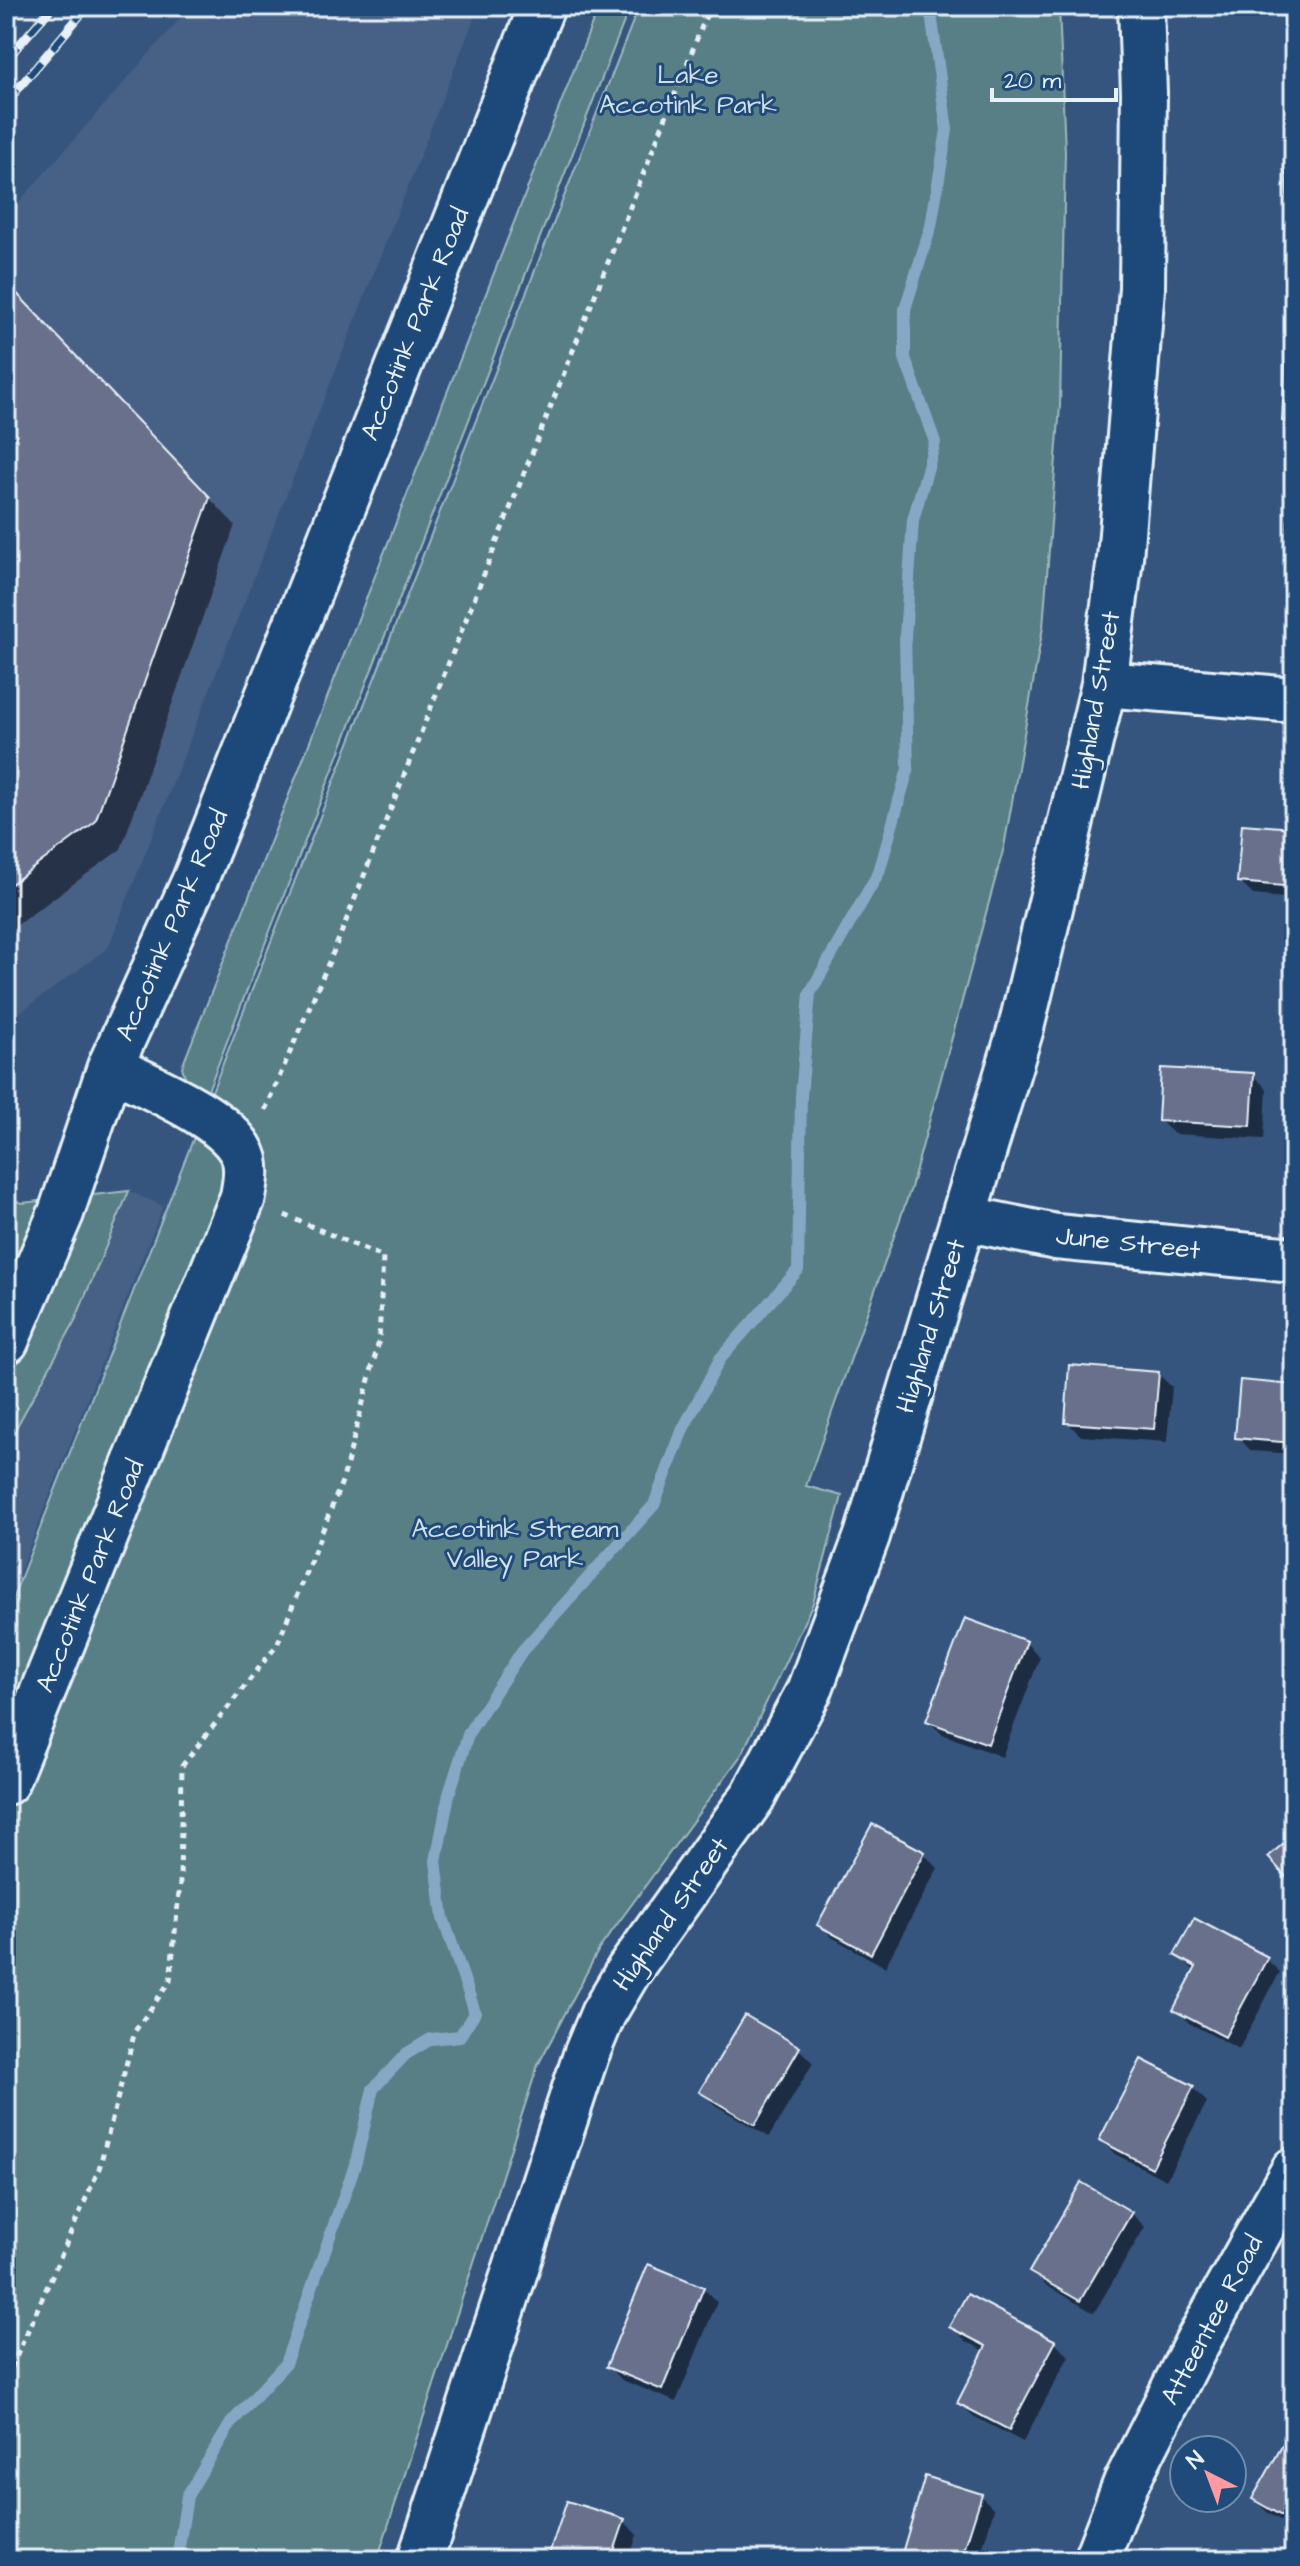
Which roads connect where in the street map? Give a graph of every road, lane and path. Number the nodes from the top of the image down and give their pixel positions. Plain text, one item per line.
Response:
1 (542, 6) edge
2 (710, 6) edge
3 (1141, 6) edge
4 (1104, 684) junction
5 (1294, 700) edge
6 (110, 1067) junction
7 (244, 1177) junction
8 (964, 1218) junction
9 (1294, 1260) edge
10 (6, 1341) edge
11 (6, 1782) edge
12 (1294, 2170) edge
13 (6, 2391) edge
14 (420, 2560) edge
15 (1096, 2560) edge

1 - 6 street, Accotink Park Road
2 - 7 path
3 - 4 street, Highland Street
4 - 5 street
4 - 8 street, Highland Street
6 - 7 street, Accotink Park Road
6 - 10 street
7 - 11 street, Accotink Park Road
7 - 13 path
8 - 9 street, June Street
8 - 14 street, Highland Street
12 - 15 street, Atteentee Road

